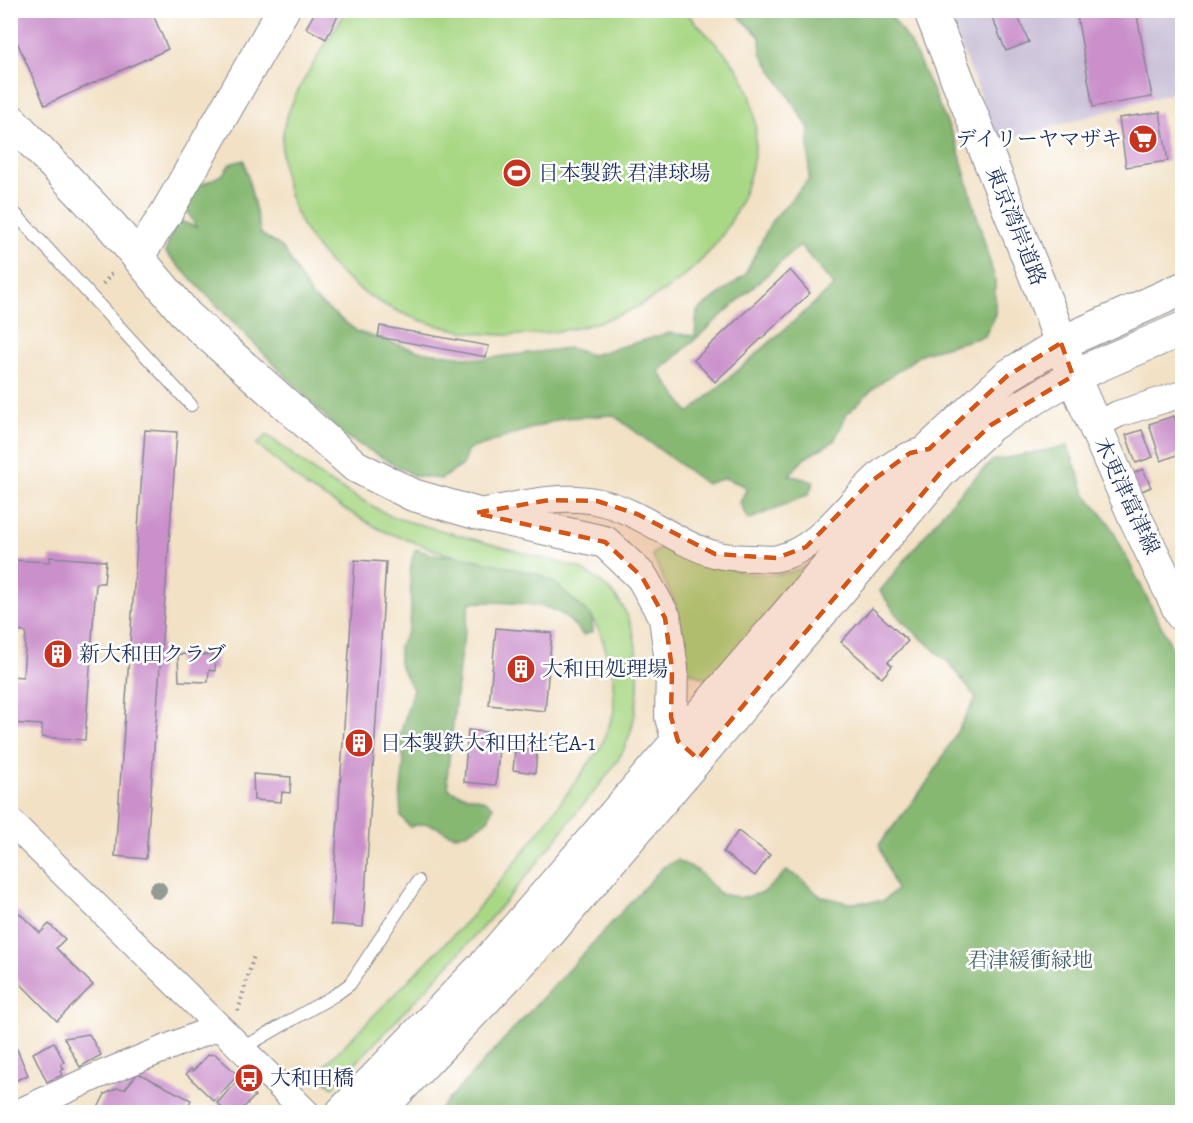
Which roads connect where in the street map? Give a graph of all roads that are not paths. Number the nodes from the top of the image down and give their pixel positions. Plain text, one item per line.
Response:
1 (283, 10) edge
2 (930, 10) edge
3 (12, 125) edge
4 (10, 208) edge
5 (129, 260) junction
6 (1182, 289) edge
7 (1182, 329) edge
8 (1061, 343) junction
9 (1072, 376) junction
10 (1182, 394) edge
11 (191, 405) dead end
12 (1095, 426) junction
13 (929, 449) junction
14 (475, 513) junction
15 (1182, 615) edge
16 (688, 750) junction
17 (10, 821) edge
18 (418, 881) dead end
19 (227, 1022) junction
20 (241, 1049) junction
21 (19, 1113) edge
22 (306, 1113) edge
23 (342, 1113) edge
24 (378, 1113) edge

1 - 5 street
2 - 8 main road, 東京湾岸道路
3 - 5 street
4 - 11 lane
5 - 14 street
6 - 8 main road
7 - 9 main road
8 - 9 main road, 東京湾岸道路
8 - 13 street
9 - 12 main road, 木更津富津線
9 - 16 street
10 - 12 street
12 - 15 main road, 木更津富津線
13 - 14 street
13 - 16 street
14 - 16 street
16 - 23 street
16 - 24 street
17 - 19 street
18 - 20 lane
19 - 20 street
19 - 21 street
20 - 22 street

